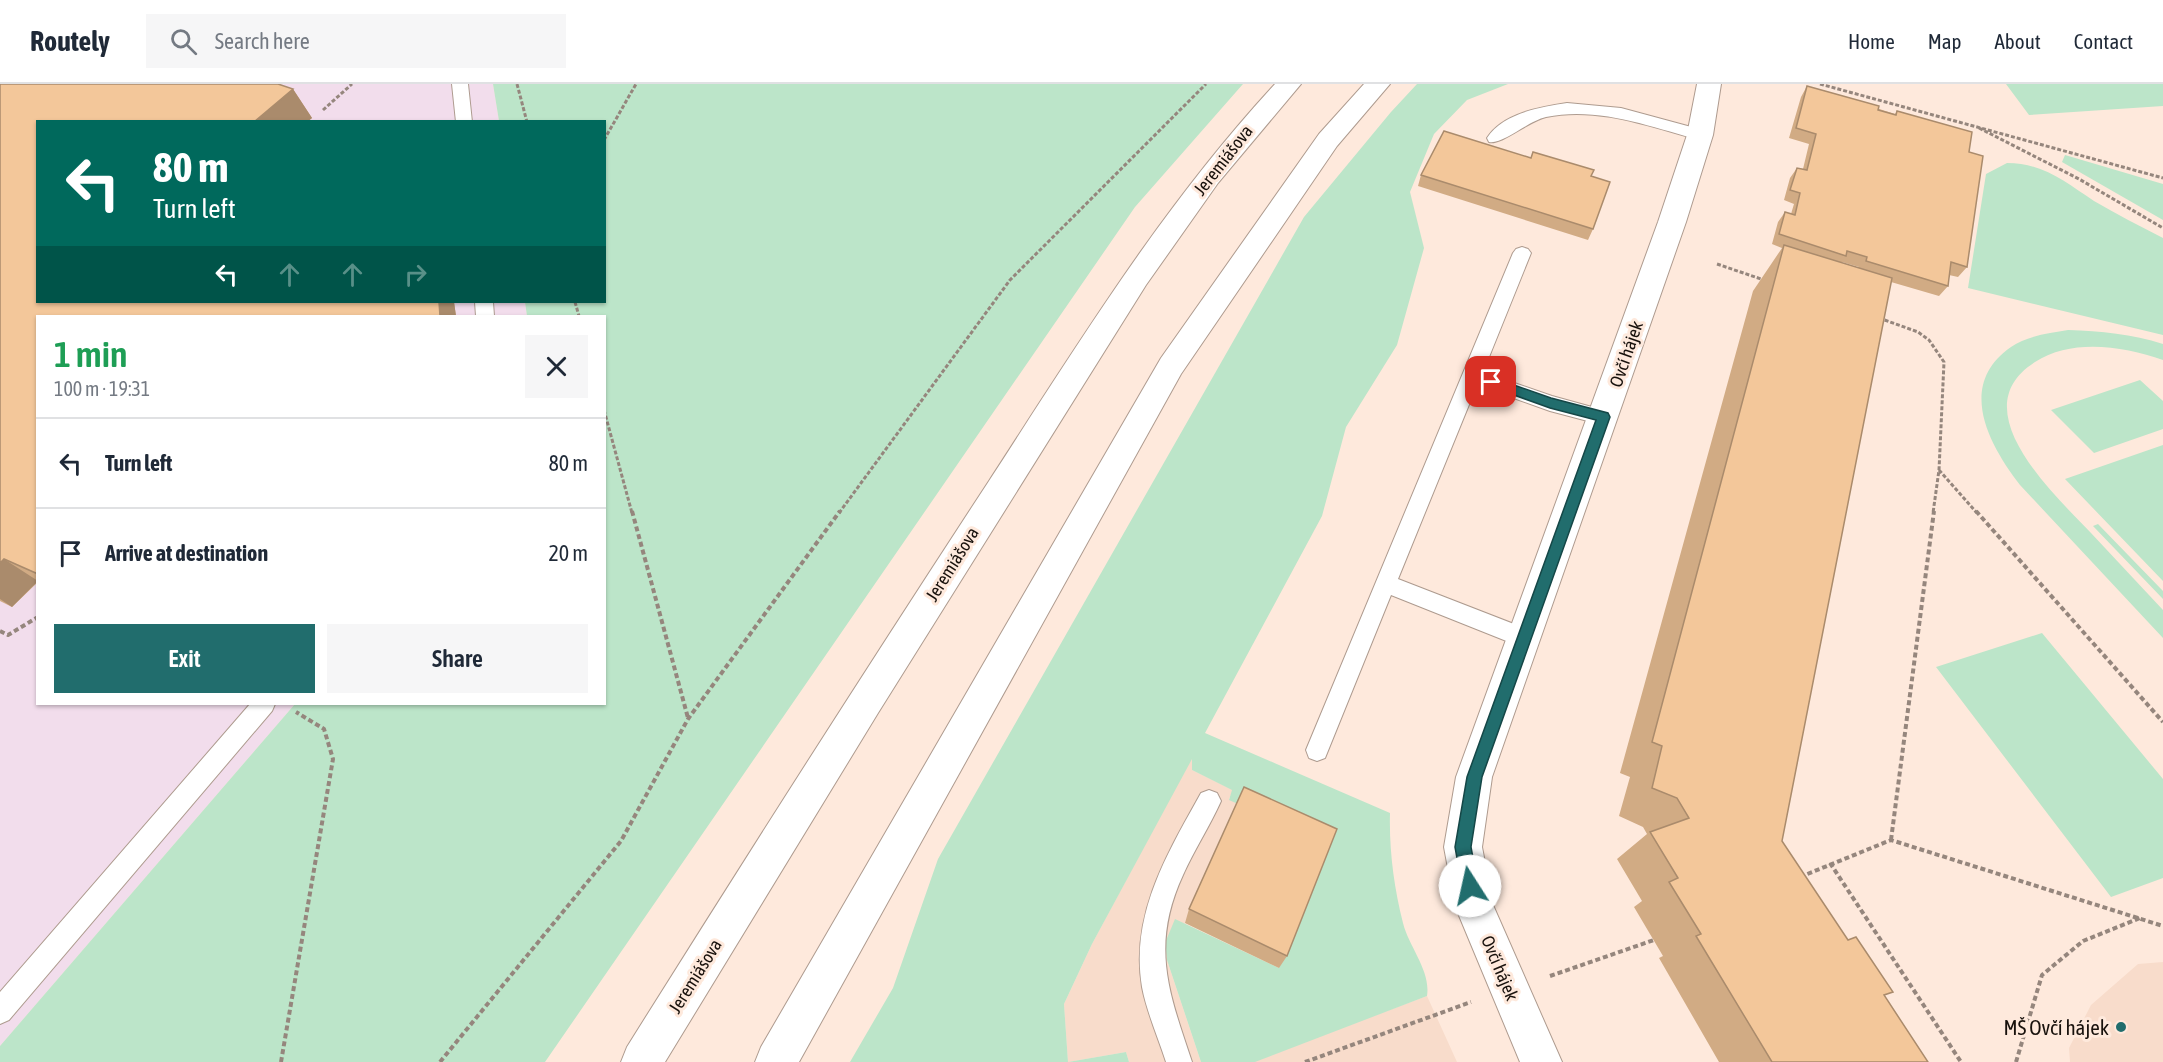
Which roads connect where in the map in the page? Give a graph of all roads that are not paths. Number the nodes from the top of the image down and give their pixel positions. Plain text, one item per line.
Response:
1 (460, 84) edge
2 (1289, 84) edge
3 (1378, 84) edge
4 (1709, 84) edge
5 (464, 120) edge
6 (1700, 135) junction
7 (1496, 138) dead end
8 (1522, 253) dead end
9 (1471, 375) junction
10 (1604, 417) junction
11 (1386, 584) junction
12 (1524, 638) junction
13 (263, 705) edge
14 (1317, 750) dead end
15 (1209, 801) dead end
16 (0, 1011) edge
17 (642, 1062) edge
18 (776, 1062) edge
19 (1179, 1062) edge
20 (1541, 1062) edge

1 - 5 lane
2 - 17 main road, Jeremiášova
3 - 18 main road
4 - 6 main road, Ovčí hájek
6 - 7 lane
6 - 10 main road, Ovčí hájek
8 - 9 lane
9 - 10 lane
9 - 11 lane
10 - 12 main road, Ovčí hájek
11 - 12 lane
11 - 14 lane
12 - 20 main road, Ovčí hájek
13 - 16 lane
15 - 19 lane

